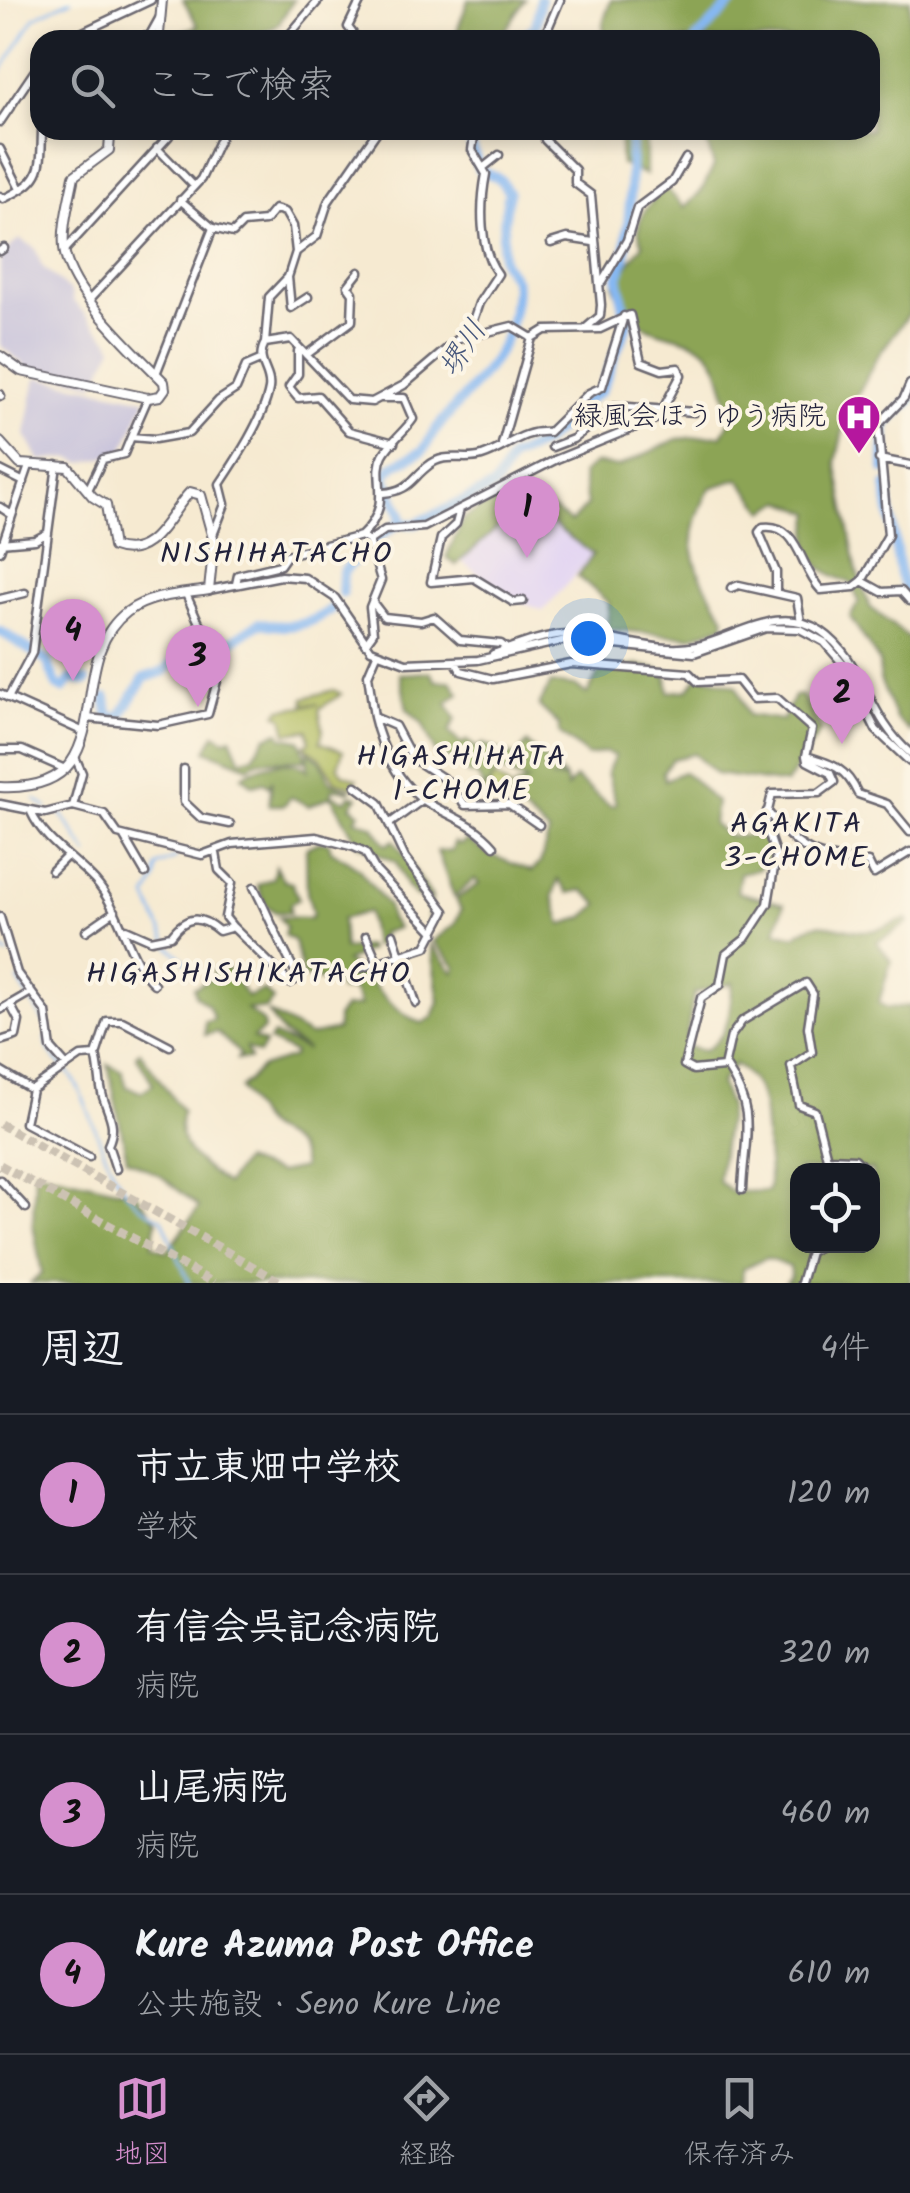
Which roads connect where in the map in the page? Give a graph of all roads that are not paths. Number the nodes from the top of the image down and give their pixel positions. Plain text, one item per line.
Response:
1 (151, 0) edge
2 (162, 0) edge
3 (319, 0) edge
4 (362, 0) edge
5 (560, 0) edge
6 (160, 16) junction
7 (87, 30) edge
8 (152, 30) edge
9 (159, 30) edge
10 (294, 30) edge
11 (350, 30) edge
12 (547, 30) edge
13 (30, 78) edge
14 (0, 122) edge
15 (42, 140) edge
16 (110, 140) edge
17 (165, 140) edge
18 (219, 140) edge
19 (371, 140) edge
20 (473, 140) edge
21 (545, 140) edge
22 (157, 148) junction
23 (0, 149) edge
24 (498, 156) dead end
25 (686, 158) dead end
26 (484, 167) junction
27 (194, 186) junction
28 (20, 189) junction
29 (0, 196) edge
30 (180, 200) junction
31 (213, 228) junction
32 (551, 242) dead end
33 (593, 242) junction
34 (65, 250) junction
35 (296, 252) junction
36 (360, 272) dead end
37 (288, 277) junction
38 (601, 283) junction
39 (308, 297) dead end
40 (90, 299) junction
41 (624, 316) junction
42 (586, 328) junction
43 (532, 338) junction
44 (459, 340) junction
45 (266, 343) junction
46 (302, 353) junction
47 (0, 356) edge
48 (260, 360) junction
49 (156, 374) junction
50 (910, 384) edge
51 (148, 398) junction
52 (380, 398) junction
53 (665, 408) junction
54 (694, 412) dead end
55 (550, 432) junction
56 (131, 436) junction
57 (0, 442) edge
58 (394, 443) junction
59 (502, 444) junction
60 (552, 447) junction
61 (557, 459) junction
62 (878, 459) junction
63 (57, 465) junction
64 (910, 465) edge
65 (29, 466) junction
66 (0, 470) edge
67 (24, 482) junction
68 (88, 490) junction
69 (383, 493) junction
70 (0, 507) edge
71 (460, 508) junction
72 (12, 515) junction
73 (47, 533) junction
74 (214, 535) junction
75 (361, 536) junction
76 (369, 542) junction
77 (1, 546) edge
78 (862, 582) junction
79 (236, 584) junction
80 (731, 588) dead end
81 (209, 590) junction
82 (25, 593) dead end
83 (776, 593) junction
84 (186, 594) junction
85 (376, 594) junction
86 (0, 599) edge
87 (910, 600) edge
88 (523, 601) dead end
89 (801, 622) junction
90 (364, 644) junction
91 (506, 650) junction
92 (377, 654) junction
93 (478, 660) junction
94 (455, 661) junction
95 (4, 696) edge
96 (374, 717) junction
97 (87, 718) junction
98 (84, 732) junction
99 (0, 750) edge
100 (910, 753) edge
101 (806, 756) junction
102 (76, 757) junction
103 (910, 762) edge
104 (66, 769) junction
105 (184, 770) dead end
106 (0, 786) edge
107 (356, 786) dead end
108 (422, 800) junction
109 (0, 804) edge
110 (74, 806) junction
111 (767, 810) junction
112 (30, 812) junction
113 (230, 824) dead end
114 (389, 824) junction
115 (538, 825) dead end
116 (910, 832) edge
117 (124, 836) junction
118 (494, 846) dead end
119 (910, 852) edge
120 (216, 853) junction
121 (66, 857) junction
122 (52, 871) dead end
123 (144, 873) dead end
124 (254, 887) dead end
125 (115, 911) junction
126 (0, 917) edge
127 (233, 927) junction
128 (126, 929) junction
129 (86, 931) dead end
130 (435, 932) junction
131 (394, 934) dead end
132 (366, 936) dead end
133 (401, 956) junction
134 (378, 963) junction
135 (361, 968) dead end
136 (154, 984) dead end
137 (30, 992) junction
138 (416, 1003) dead end
139 (10, 1004) junction
140 (0, 1010) edge
141 (0, 1042) edge
142 (170, 1046) dead end
143 (96, 1055) junction
144 (67, 1066) junction
145 (726, 1066) junction
146 (0, 1071) edge
147 (32, 1090) junction
148 (88, 1156) dead end
149 (860, 1163) edge
150 (116, 1168) dead end
151 (0, 1180) edge
152 (742, 1190) dead end
153 (26, 1208) dead end
154 (810, 1253) edge
155 (801, 1283) edge

1 - 7 street
2 - 6 main road
3 - 10 street
4 - 11 street
5 - 12 street
6 - 8 street
6 - 9 main road
13 - 14 street
15 - 28 street
16 - 34 main road
17 - 22 street
18 - 27 street
19 - 35 street
20 - 26 street
21 - 33 street
22 - 27 street
22 - 34 street
23 - 28 street
24 - 26 street
25 - 38 street
26 - 44 street
27 - 30 street
28 - 29 street
30 - 31 street
30 - 40 street
31 - 35 street
31 - 49 street
32 - 33 street
33 - 38 street
34 - 40 main road
35 - 37 street
36 - 46 street
37 - 39 street
37 - 45 street
38 - 42 street
40 - 49 main road
41 - 42 street
41 - 53 street
41 - 55 street
42 - 43 street
43 - 44 street
43 - 59 street
44 - 52 street
45 - 46 street
45 - 48 street
46 - 52 street
46 - 58 street
47 - 51 main road
48 - 56 street
48 - 74 street
49 - 51 main road
50 - 62 street
51 - 56 street
52 - 58 street
53 - 54 street
53 - 60 street
53 - 61 street
55 - 59 street
55 - 60 street
56 - 68 street
57 - 65 main road
58 - 69 street
59 - 69 street
60 - 61 street
61 - 71 street
62 - 64 street
62 - 78 street
63 - 65 main road
63 - 68 main road
63 - 73 street
65 - 67 street
66 - 67 street
67 - 72 street
68 - 74 main road
69 - 75 street
70 - 72 street
71 - 76 street
71 - 88 street
72 - 77 street
73 - 77 street
73 - 95 street
74 - 81 main road
75 - 76 street
75 - 79 street
76 - 85 street
78 - 83 street
78 - 87 street
79 - 81 street
79 - 90 street
80 - 83 street
81 - 84 main road
82 - 86 street
83 - 89 street
84 - 97 main road
84 - 97 street
85 - 90 street
85 - 91 street
89 - 91 street
89 - 100 street
90 - 92 street
91 - 93 street
92 - 94 street
92 - 96 street
93 - 94 street
93 - 103 street
94 - 101 street
95 - 98 street
96 - 108 street
96 - 115 street
97 - 98 main road
98 - 102 main road
99 - 104 street
101 - 111 street
101 - 116 street
102 - 104 main road
102 - 110 street
104 - 106 main road
105 - 113 street
107 - 114 street
108 - 114 street
108 - 118 street
109 - 112 street
110 - 112 street
110 - 117 street
111 - 119 street
111 - 145 street
112 - 121 street
114 - 130 street
117 - 120 street
117 - 123 street
120 - 127 street
120 - 130 street
121 - 122 street
121 - 125 street
124 - 127 street
125 - 128 street
125 - 129 street
126 - 137 street
127 - 128 street
128 - 136 street
130 - 133 street
131 - 133 street
132 - 134 street
133 - 134 street
133 - 138 street
134 - 135 street
137 - 139 street
137 - 144 street
139 - 140 street
139 - 141 street
142 - 143 street
143 - 144 street
143 - 150 street
144 - 147 street
145 - 149 street
145 - 152 street
146 - 147 street
147 - 148 street
151 - 153 street
154 - 155 street

